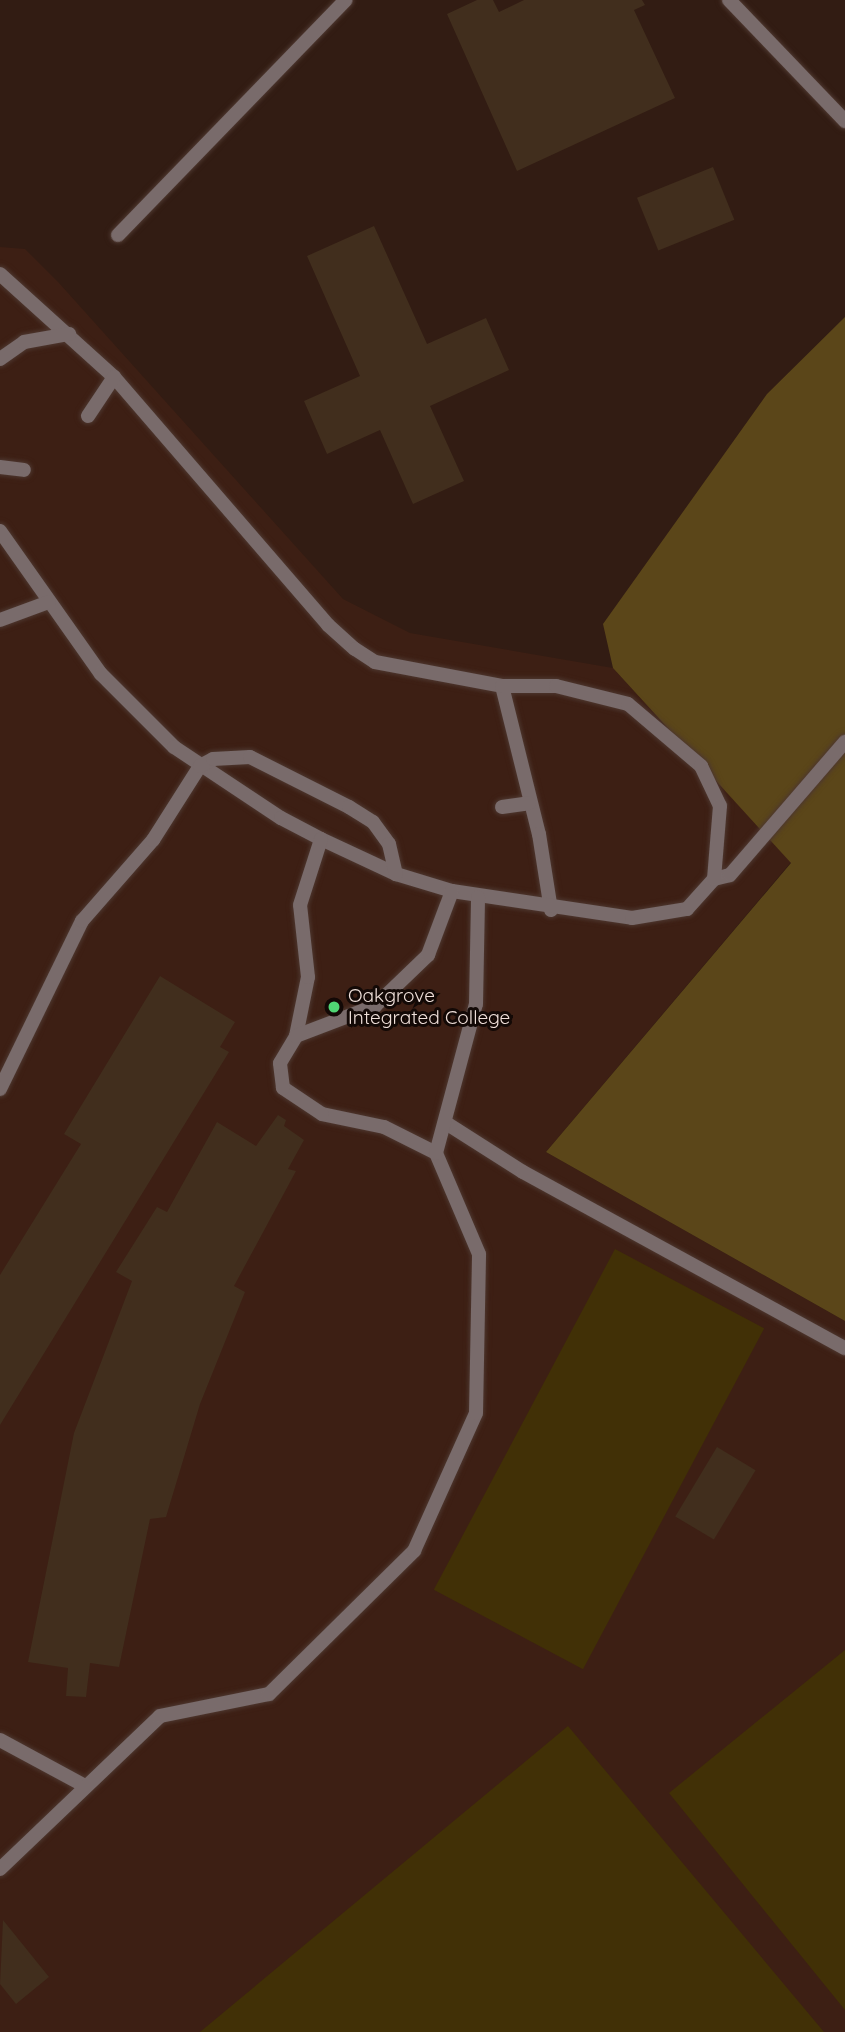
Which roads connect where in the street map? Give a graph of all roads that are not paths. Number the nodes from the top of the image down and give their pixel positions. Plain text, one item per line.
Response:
1 (346, 0) edge
2 (729, 0) edge
3 (845, 121) edge
4 (118, 235) dead end
5 (0, 274) edge
6 (69, 334) junction
7 (0, 359) edge
8 (114, 377) junction
9 (88, 416) dead end
10 (0, 467) edge
11 (24, 470) dead end
12 (0, 531) edge
13 (49, 602) junction
14 (0, 620) edge
15 (502, 686) junction
16 (845, 742) edge
17 (200, 766) junction
18 (529, 803) junction
19 (502, 807) dead end
20 (320, 839) junction
21 (396, 874) junction
22 (714, 879) junction
23 (452, 891) junction
24 (478, 897) junction
25 (551, 910) junction
26 (296, 1036) junction
27 (0, 1089) edge
28 (446, 1123) junction
29 (436, 1153) junction
30 (845, 1348) edge
31 (0, 1740) edge
32 (85, 1786) junction
33 (0, 1869) edge

1 - 4 lane
2 - 3 lane
5 - 6 lane
6 - 7 lane
6 - 8 lane
8 - 9 lane
8 - 15 lane
10 - 11 lane
12 - 13 lane
13 - 14 lane
13 - 17 lane
15 - 18 lane
15 - 22 lane
16 - 22 lane
17 - 20 lane
17 - 21 lane
17 - 27 lane
18 - 19 lane
18 - 25 lane
20 - 21 lane
20 - 26 lane
21 - 23 lane
22 - 25 lane
23 - 24 lane
23 - 26 lane
24 - 25 lane
24 - 28 lane
26 - 29 lane
28 - 29 lane
28 - 30 lane
29 - 32 lane
31 - 32 lane
32 - 33 lane

